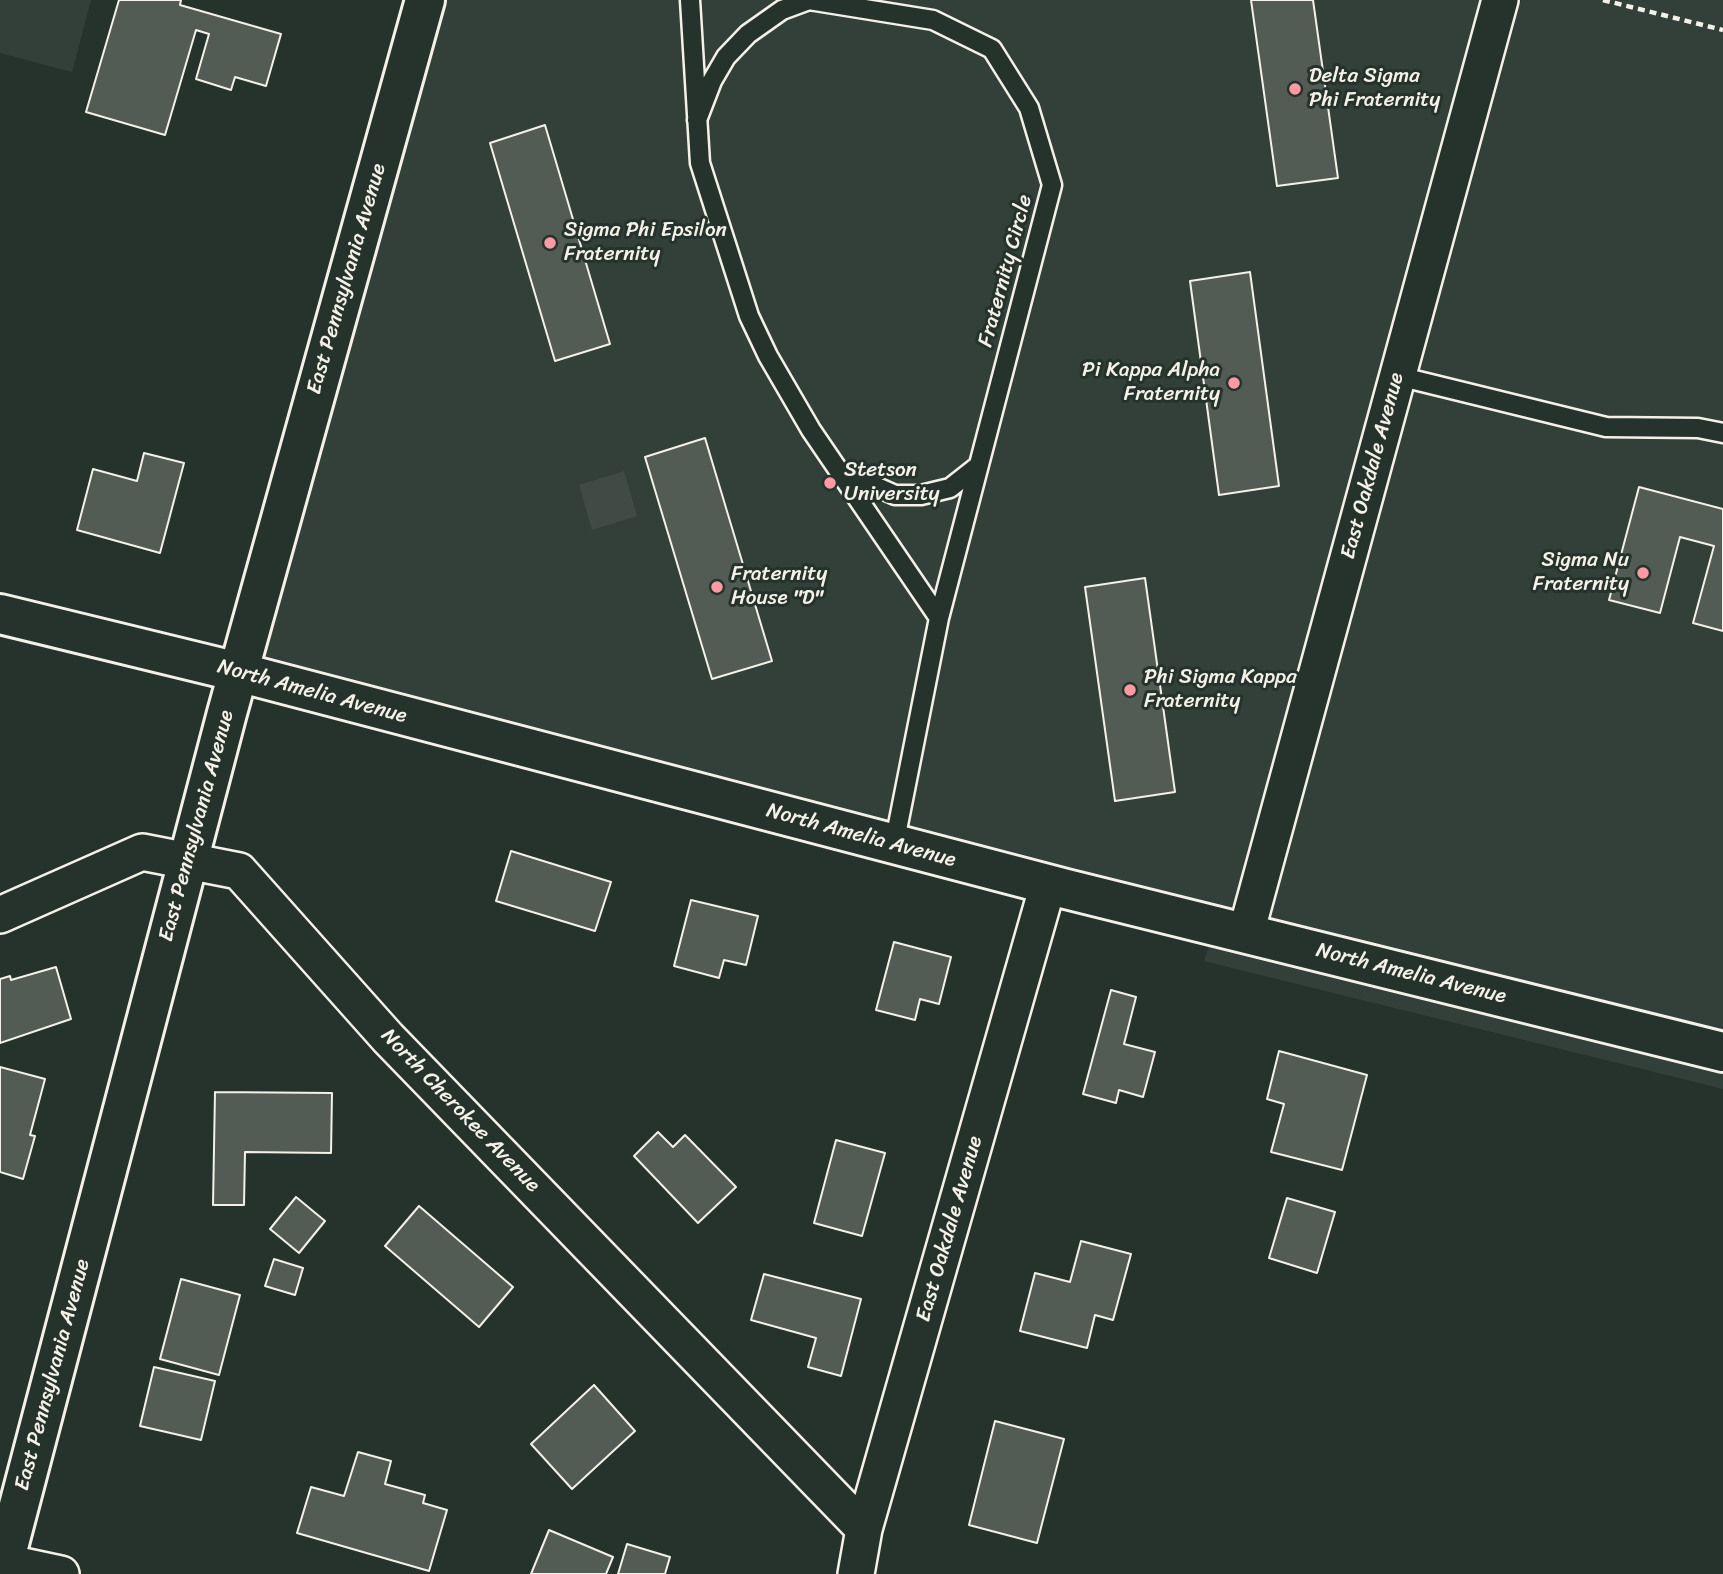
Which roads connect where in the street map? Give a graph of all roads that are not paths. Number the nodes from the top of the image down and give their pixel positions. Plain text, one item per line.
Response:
1 (425, 0) edge
2 (690, 0) edge
3 (808, 0) edge
4 (1500, 0) edge
5 (697, 120) junction
6 (1398, 376) junction
7 (1723, 433) edge
8 (978, 466) junction
9 (837, 468) junction
10 (0, 614) edge
11 (939, 618) junction
12 (238, 672) junction
13 (894, 845) junction
14 (187, 861) junction
15 (1048, 885) junction
16 (0, 915) edge
17 (1246, 933) junction
18 (1723, 1052) edge
19 (864, 1529) junction
20 (2, 1566) edge
21 (61, 1574) edge
22 (856, 1574) edge

1 - 12 main road, East Pennsylvania Avenue
2 - 5 lane
3 - 5 lane
3 - 8 lane, Fraternity Circle
4 - 6 street, East Oakdale Avenue
5 - 9 lane
6 - 7 lane
6 - 17 street, East Oakdale Avenue
8 - 9 lane
8 - 11 lane, Fraternity Circle
9 - 11 lane
10 - 12 main road, North Amelia Avenue
11 - 13 lane, Fraternity Circle
12 - 13 main road, North Amelia Avenue
12 - 14 main road, East Pennsylvania Avenue
13 - 15 main road, North Amelia Avenue
14 - 16 street, North Cherokee Avenue
14 - 19 street, North Cherokee Avenue
14 - 20 main road, East Pennsylvania Avenue
15 - 17 main road, North Amelia Avenue
15 - 19 street, East Oakdale Avenue
17 - 18 main road, North Amelia Avenue
19 - 22 street, East Oakdale Avenue
20 - 21 street

